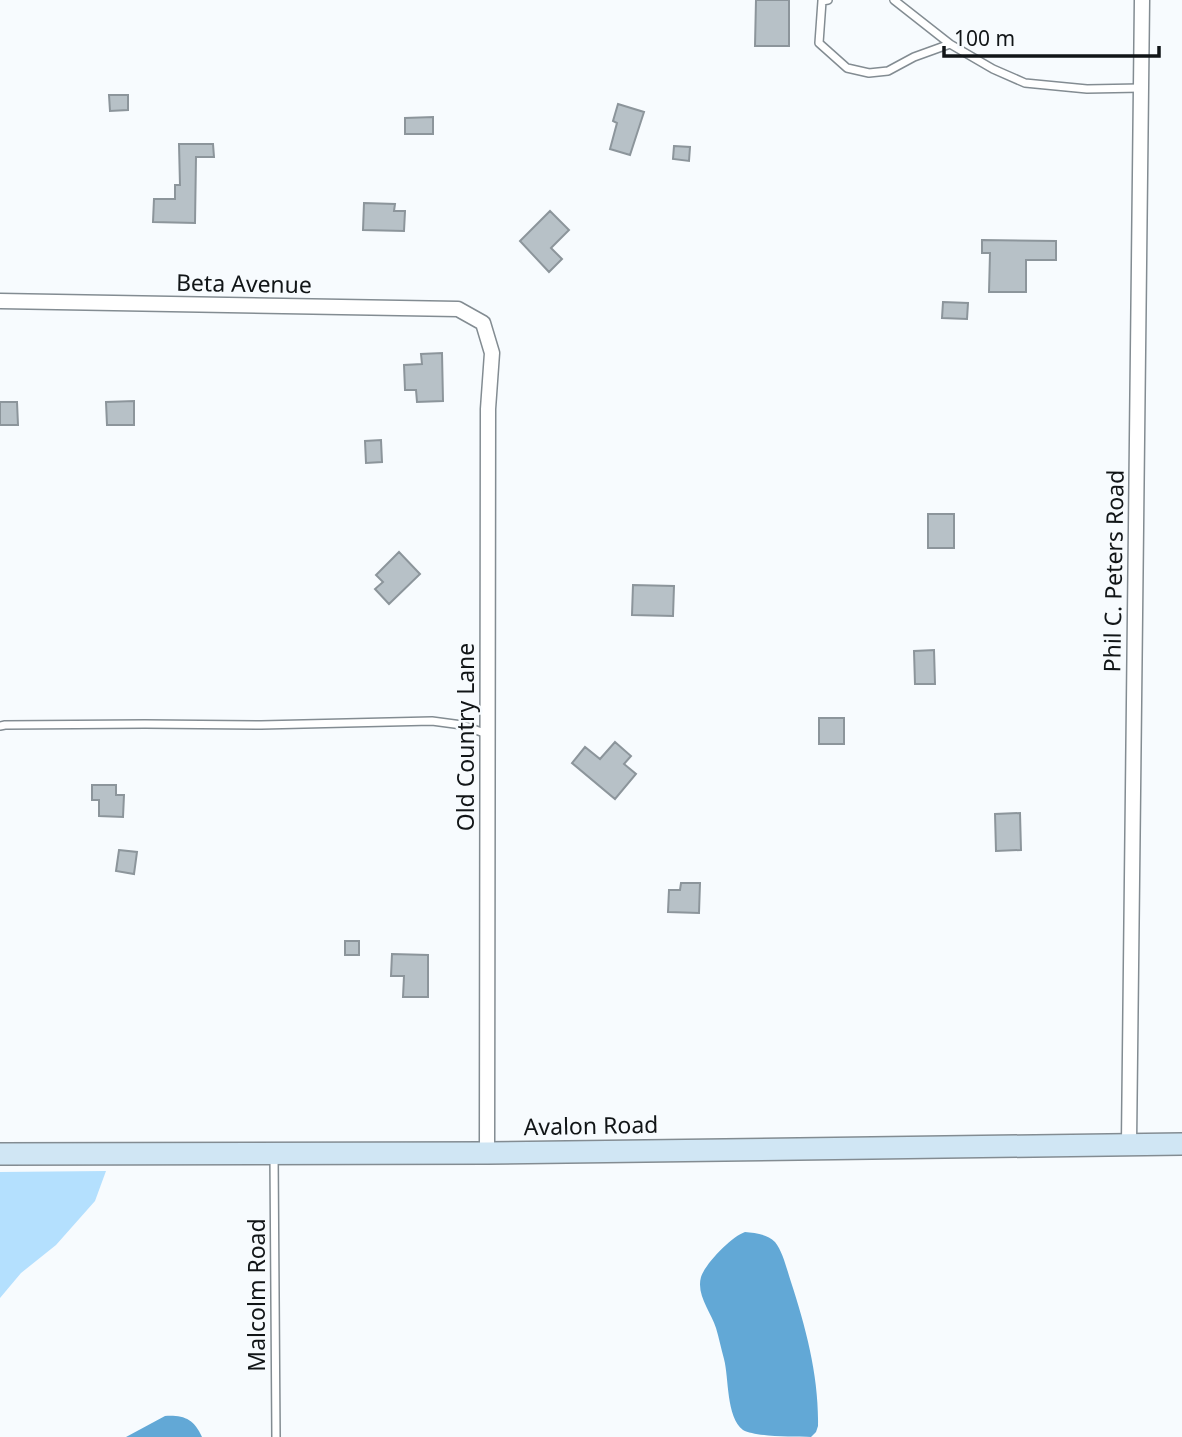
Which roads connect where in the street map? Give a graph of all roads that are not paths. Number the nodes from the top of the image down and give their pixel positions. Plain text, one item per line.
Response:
1 (828, 0) edge
2 (894, 0) edge
3 (1142, 0) edge
4 (950, 44) junction
5 (1141, 88) junction
6 (0, 301) edge
7 (483, 323) joint
8 (0, 726) edge
9 (488, 735) junction
10 (1129, 1143) junction
11 (1182, 1143) edge
12 (274, 1153) junction
13 (486, 1153) junction
14 (0, 1154) edge
15 (276, 1437) edge

1 - 4 lane
2 - 4 lane
3 - 5 street, Phil C. Peters Road
4 - 5 lane
5 - 10 street, Phil C. Peters Road
6 - 7 street, Beta Avenue
7 - 9 street, Old Country Lane
8 - 9 lane
9 - 13 street, Old Country Lane
10 - 11 main road, Avalon Road
10 - 13 main road, Avalon Road
12 - 13 main road, Avalon Road
12 - 14 main road, Avalon Road
12 - 15 lane, Malcolm Road

